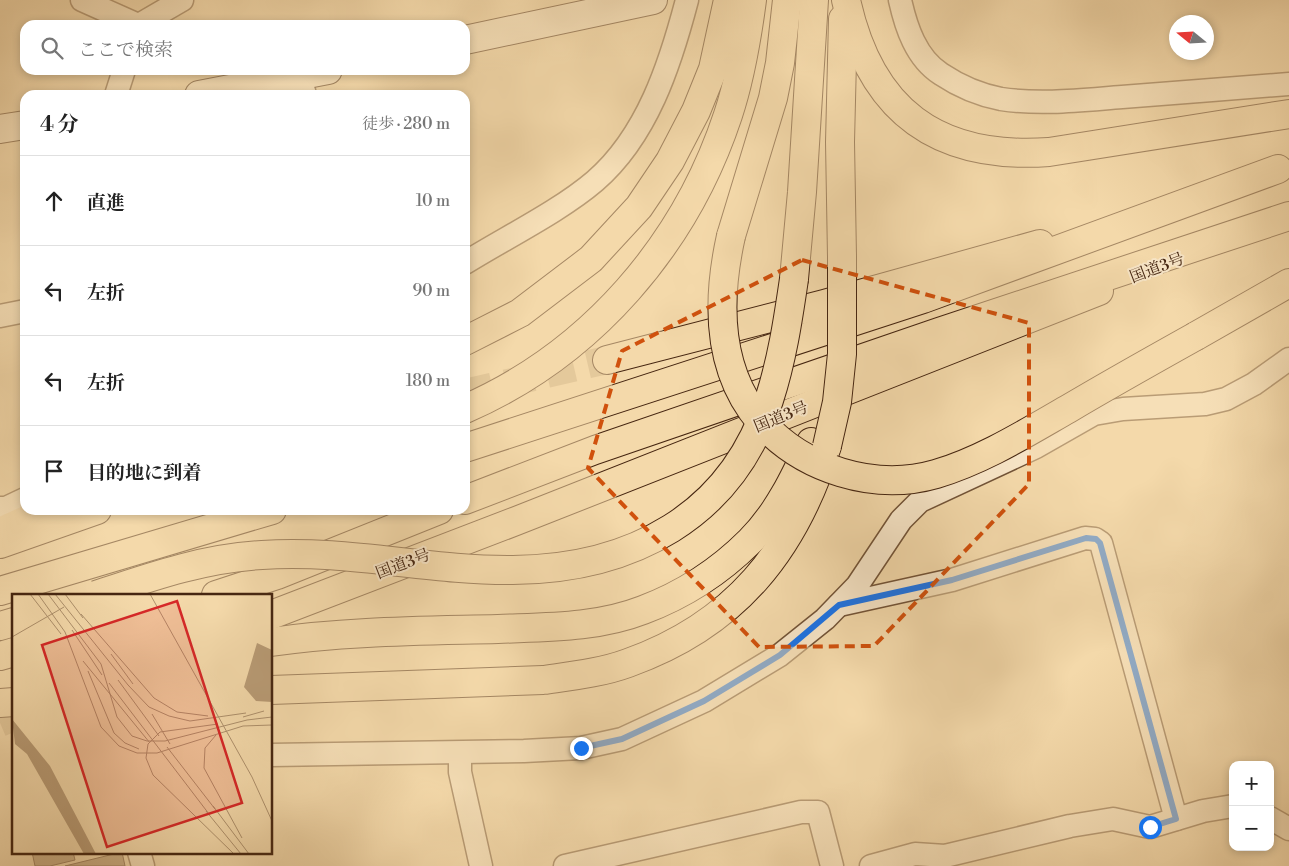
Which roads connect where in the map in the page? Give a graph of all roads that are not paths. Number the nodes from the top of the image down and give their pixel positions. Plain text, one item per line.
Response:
1 (82, 0) edge
2 (152, 0) edge
3 (182, 0) edge
4 (653, 0) edge
5 (687, 0) edge
6 (787, 0) edge
7 (814, 0) edge
8 (845, 0) edge
9 (900, 0) edge
10 (739, 7) edge
11 (128, 20) edge
12 (142, 20) edge
13 (148, 20) edge
14 (470, 39) edge
15 (122, 75) edge
16 (320, 75) edge
17 (1289, 84) edge
18 (303, 86) edge
19 (118, 90) edge
20 (257, 90) edge
21 (1289, 114) edge
22 (20, 126) edge
23 (0, 128) edge
24 (1283, 167) edge
25 (1289, 216) edge
26 (470, 260) edge
27 (1289, 282) edge
28 (20, 312) edge
29 (0, 316) edge
30 (470, 338) edge
31 (1289, 358) edge
32 (607, 360) tunnel mouth
33 (470, 407) edge
34 (819, 444) junction
35 (470, 446) edge
36 (470, 498) edge
37 (20, 501) edge
38 (0, 508) edge
39 (37, 515) edge
40 (83, 515) edge
41 (196, 515) edge
42 (255, 515) edge
43 (427, 515) edge
44 (0, 532) edge
45 (0, 544) edge
46 (0, 590) edge
47 (99, 594) edge
48 (219, 594) edge
49 (839, 605) junction
50 (272, 614) edge
51 (272, 642) edge
52 (272, 690) edge
53 (460, 753) junction
54 (272, 755) edge
55 (1229, 807) edge
56 (1176, 819) junction
57 (1274, 820) edge
58 (1289, 829) edge
59 (481, 866) edge
60 (564, 866) edge
61 (832, 866) edge
62 (871, 866) edge

1 - 11 street
2 - 12 street
3 - 13 street
4 - 14 main road
5 - 26 street
6 - 27 highway, bridge
7 - 47 highway, bridge
8 - 21 highway
8 - 34 highway, bridge
9 - 17 street
10 - 30 highway
10 - 33 highway
15 - 19 street
16 - 18 main road
18 - 20 main road
22 - 23 main road
24 - 32 highway
24 - 35 highway
25 - 36 highway
25 - 50 highway, 国道3号
28 - 29 street
31 - 49 street
34 - 51 highway
34 - 52 highway
37 - 38 street
39 - 44 highway
40 - 45 highway
41 - 46 highway
42 - 46 highway
43 - 48 highway
49 - 53 street
49 - 56 street
53 - 54 street
53 - 59 street
55 - 56 street
56 - 62 street
57 - 58 street
60 - 61 street

